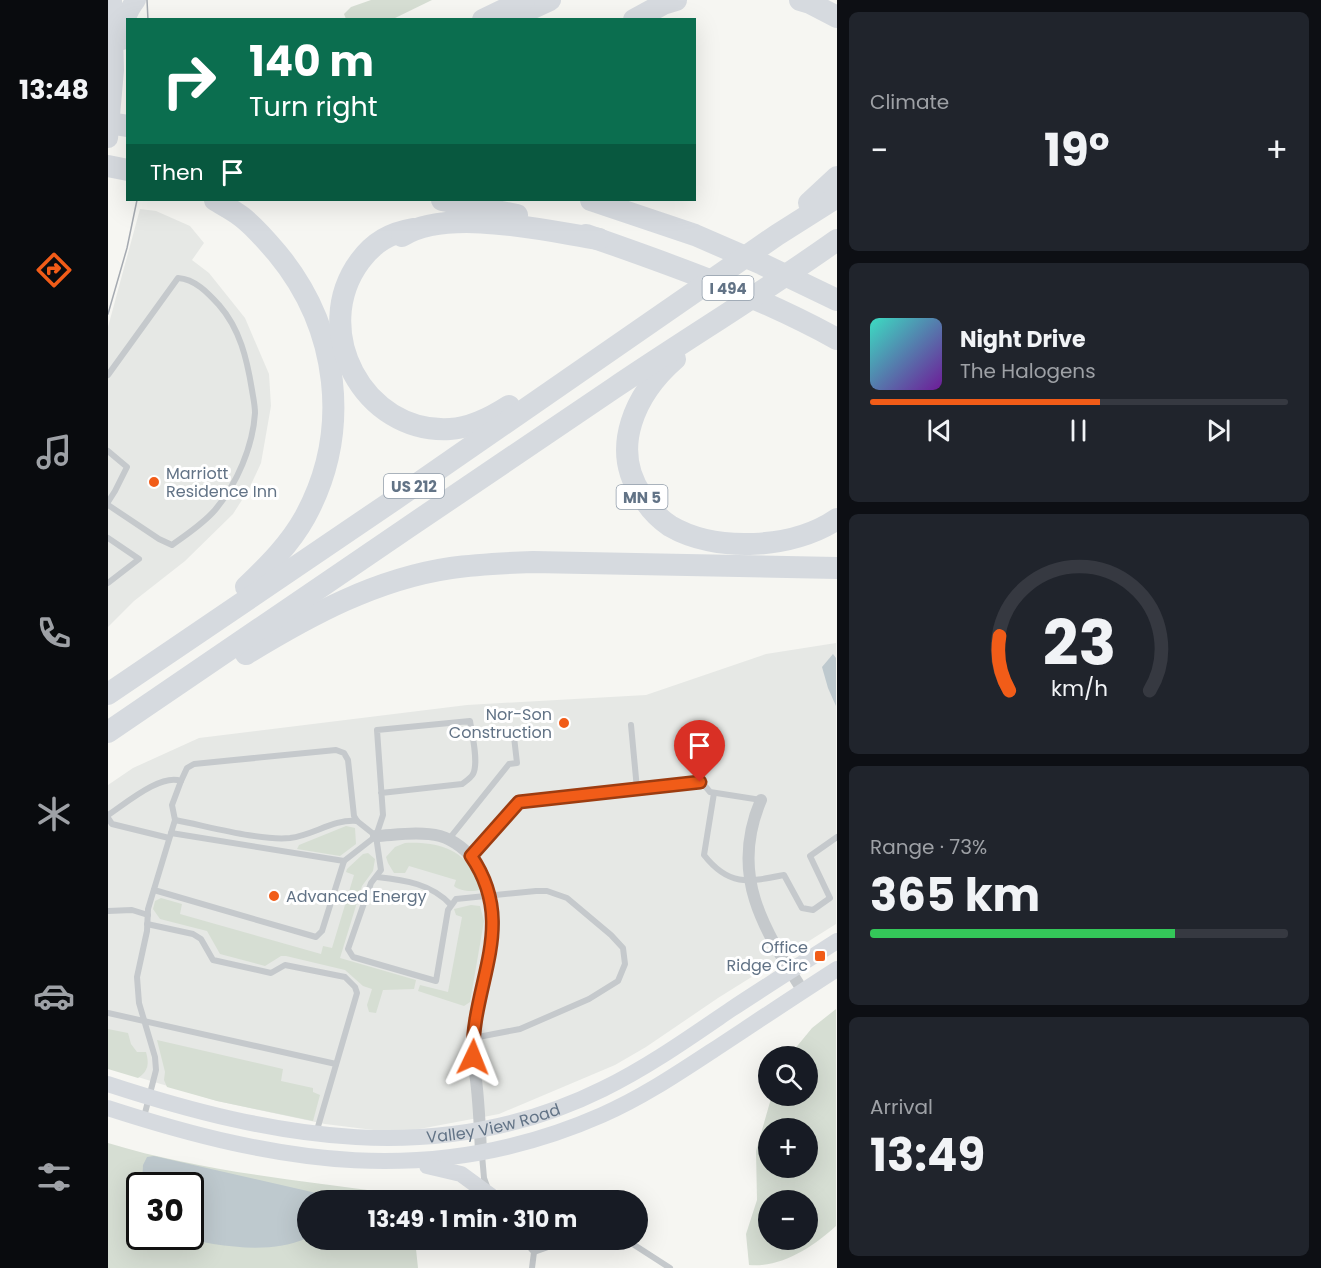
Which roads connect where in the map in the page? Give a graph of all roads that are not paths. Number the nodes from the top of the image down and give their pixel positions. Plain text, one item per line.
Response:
1 (112, 0) edge
2 (136, 0) edge
3 (525, 0) edge
4 (550, 0) edge
5 (676, 0) edge
6 (800, 0) edge
7 (837, 17) edge
8 (487, 18) edge
9 (513, 18) edge
10 (638, 18) edge
11 (116, 108) edge
12 (108, 123) edge
13 (126, 126) edge
14 (108, 138) edge
15 (108, 157) edge
16 (126, 159) edge
17 (108, 166) edge
18 (126, 170) edge
19 (837, 177) edge
20 (837, 197) edge
21 (217, 201) edge
22 (449, 201) edge
23 (594, 201) edge
24 (635, 201) edge
25 (672, 226) junction
26 (777, 235) junction
27 (599, 239) junction
28 (834, 242) edge
29 (833, 298) edge
30 (670, 309) junction
31 (719, 320) junction
32 (833, 340) edge
33 (108, 375) edge
34 (108, 451) edge
35 (108, 503) edge
36 (837, 519) edge
37 (108, 538) edge
38 (837, 568) edge
39 (108, 583) edge
40 (157, 660) junction
41 (108, 694) edge
42 (631, 725) dead end
43 (108, 734) edge
44 (514, 737) dead end
45 (181, 781) junction
46 (637, 789) junction
47 (381, 793) junction
48 (714, 793) junction
49 (761, 800) joint
50 (108, 816) edge
51 (175, 820) junction
52 (357, 821) junction
53 (170, 836) junction
54 (376, 836) junction
55 (837, 837) edge
56 (449, 840) junction
57 (471, 856) junction
58 (344, 861) junction
59 (377, 877) junction
60 (749, 882) junction
61 (154, 890) junction
62 (491, 896) junction
63 (451, 905) junction
64 (108, 911) edge
65 (147, 915) junction
66 (147, 924) junction
67 (837, 940) edge
68 (837, 969) edge
69 (790, 971) junction
70 (803, 991) junction
71 (108, 1013) edge
72 (144, 1020) junction
73 (472, 1038) junction
74 (336, 1064) junction
75 (108, 1084) edge
76 (150, 1098) junction
77 (108, 1108) edge
78 (144, 1119) junction
79 (480, 1131) junction
80 (316, 1135) junction
81 (481, 1153) junction
82 (402, 1162) junction
83 (482, 1190) edge
84 (489, 1190) edge
85 (540, 1250) edge
86 (643, 1250) edge
87 (534, 1252) joint
88 (532, 1268) edge
89 (670, 1268) edge

1 - 11 main road
2 - 11 main road
3 - 8 highway
4 - 9 highway
5 - 10 highway
6 - 7 highway
11 - 14 main road
12 - 13 highway
15 - 16 highway
17 - 18 highway
19 - 26 highway
20 - 26 highway, US 212
21 - 40 highway
22 - 27 highway, I 494
23 - 25 highway, I 494
24 - 25 highway
25 - 29 highway, I 494
26 - 30 highway, US 212
27 - 30 highway
27 - 32 highway, I 494
28 - 31 highway, US 212
30 - 40 highway, US 212
31 - 36 highway, MN 5
31 - 43 highway, US 212
33 - 35 lane
34 - 35 lane
37 - 39 lane
38 - 43 highway
40 - 41 highway, US 212
42 - 46 lane
44 - 56 lane
45 - 50 lane
45 - 51 lane
45 - 52 lane
46 - 48 lane
46 - 57 lane
47 - 47 lane
47 - 54 lane
48 - 49 lane
48 - 60 lane
49 - 60 street
50 - 53 lane
51 - 52 lane
51 - 53 lane
52 - 54 lane
53 - 58 lane
53 - 61 lane
54 - 56 street
54 - 58 lane
54 - 59 lane
55 - 60 lane
56 - 57 street
57 - 62 street
58 - 61 lane
59 - 63 lane
59 - 63 lane
60 - 69 street
61 - 65 lane
62 - 63 lane
62 - 73 street
62 - 73 lane
64 - 65 lane
65 - 66 lane
66 - 72 lane
66 - 74 lane
67 - 69 main road, Valley View Road
68 - 70 main road, Valley View Road
69 - 70 street
69 - 79 main road, Valley View Road
70 - 81 main road, Valley View Road
71 - 72 lane
72 - 74 lane
72 - 76 lane
73 - 79 street
74 - 80 lane
75 - 76 main road, Valley View Road
76 - 78 lane
76 - 80 main road, Valley View Road
77 - 78 main road, Valley View Road
78 - 82 main road, Valley View Road
79 - 80 main road, Valley View Road
79 - 81 street
81 - 82 main road, Valley View Road
81 - 84 lane
82 - 83 main road
85 - 87 lane
86 - 89 lane
87 - 88 lane

